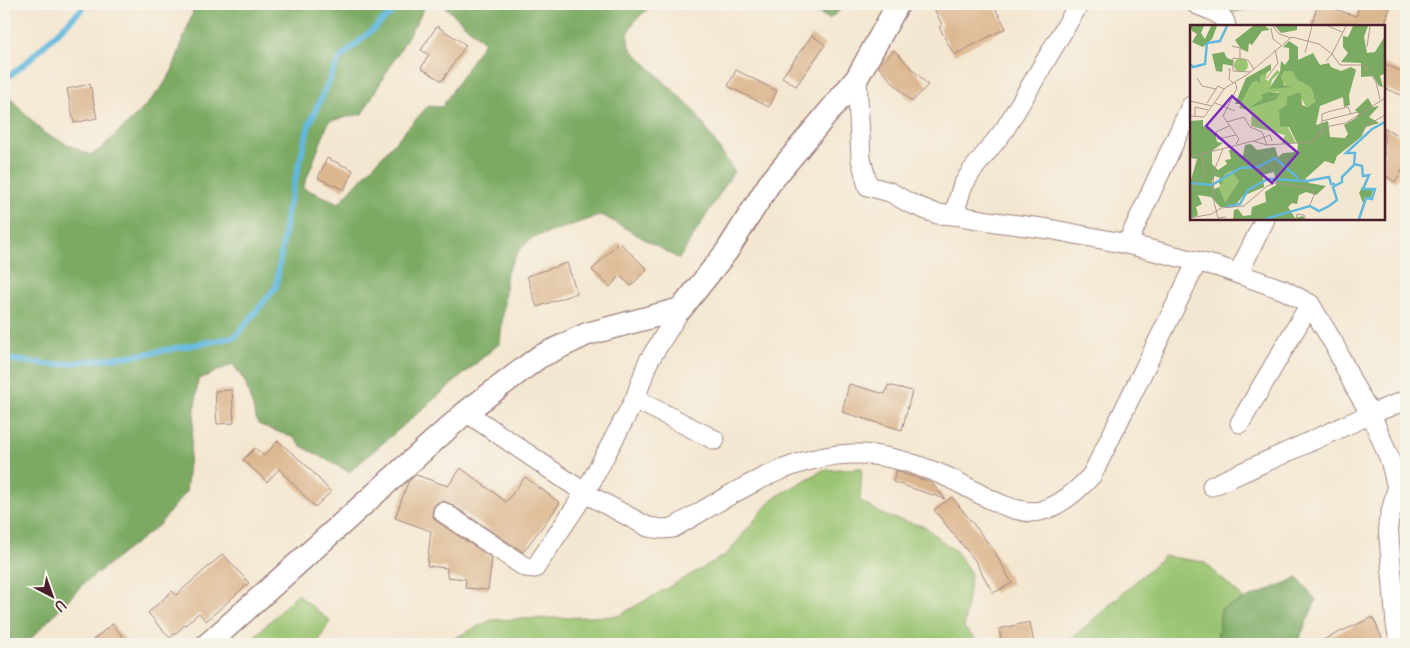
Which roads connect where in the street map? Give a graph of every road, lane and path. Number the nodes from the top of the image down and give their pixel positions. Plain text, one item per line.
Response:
1 (898, 4) edge
2 (1079, 4) edge
3 (1196, 4) edge
4 (1226, 25) edge
5 (856, 78) junction
6 (1190, 108) edge
7 (954, 215) junction
8 (1265, 220) edge
9 (1127, 244) junction
10 (1197, 262) junction
11 (1238, 274) junction
12 (1310, 304) junction
13 (681, 309) junction
14 (635, 399) junction
15 (1406, 400) edge
16 (466, 412) junction
17 (1371, 414) junction
18 (1240, 423) dead end
19 (715, 440) dead end
20 (1212, 486) dead end
21 (584, 493) junction
22 (443, 512) dead end
23 (208, 644) edge
24 (1400, 644) edge

1 - 5 street
2 - 7 street
3 - 4 street
5 - 7 street
5 - 13 street
6 - 9 street
7 - 9 street
8 - 11 street
9 - 10 street
10 - 11 street
10 - 21 street
11 - 12 street
12 - 17 street
12 - 18 street
13 - 14 street
13 - 16 street
14 - 19 street
14 - 21 street
15 - 17 street
16 - 21 street
16 - 23 street
17 - 20 street
17 - 24 street
21 - 22 street

